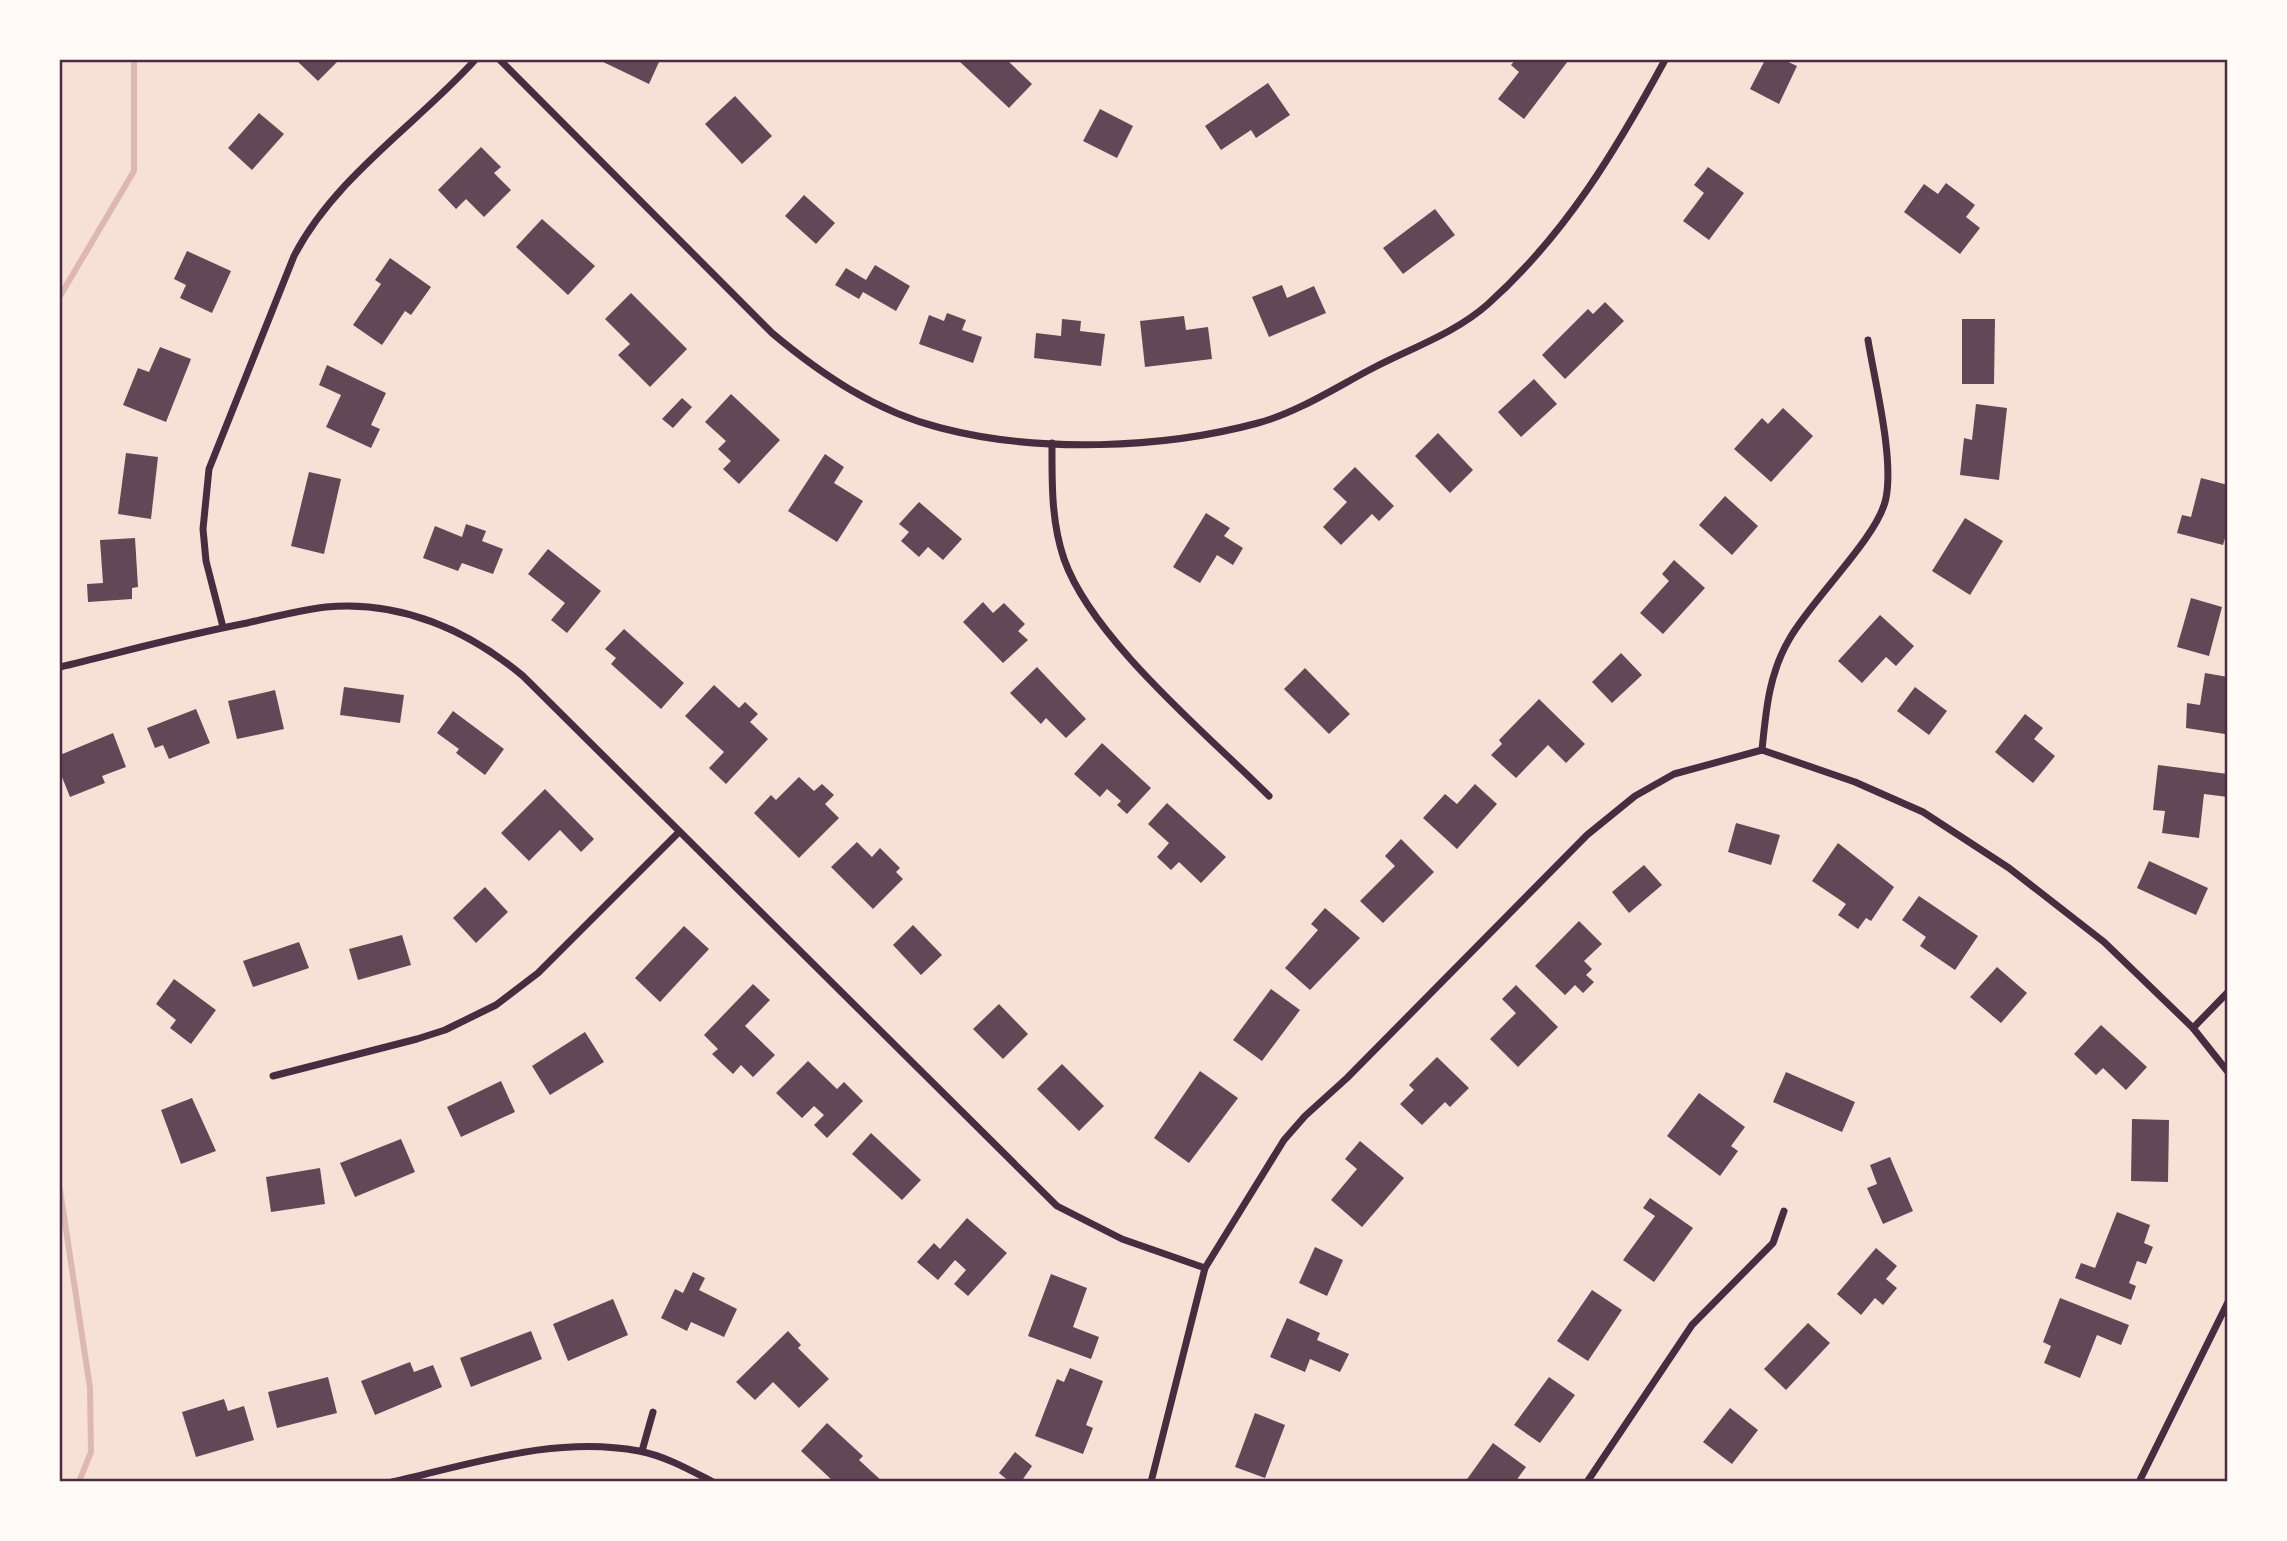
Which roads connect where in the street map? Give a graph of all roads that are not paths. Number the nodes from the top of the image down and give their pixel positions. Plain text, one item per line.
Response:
1 (474, 60) edge
2 (500, 60) edge
3 (1665, 60) edge
4 (1868, 340) dead end
5 (1052, 443) junction
6 (223, 627) junction
7 (60, 667) edge
8 (1762, 750) junction
9 (1269, 796) dead end
10 (679, 832) junction
11 (2228, 992) edge
12 (2193, 1028) junction
13 (2228, 1072) edge
14 (272, 1076) dead end
15 (1784, 1211) dead end
16 (1205, 1268) junction
17 (2228, 1302) edge
18 (653, 1412) dead end
19 (642, 1451) junction
20 (392, 1482) edge
21 (713, 1482) edge
22 (1151, 1482) edge
23 (1587, 1482) edge
24 (2139, 1482) edge

1 - 6 street
2 - 5 street
3 - 5 street
4 - 8 street
5 - 9 street
6 - 7 street
6 - 10 street
8 - 12 street
8 - 16 street
10 - 14 street
10 - 16 street
11 - 12 street
12 - 13 street
15 - 23 street
16 - 22 street
17 - 24 street
18 - 19 street
19 - 20 street
19 - 21 street

